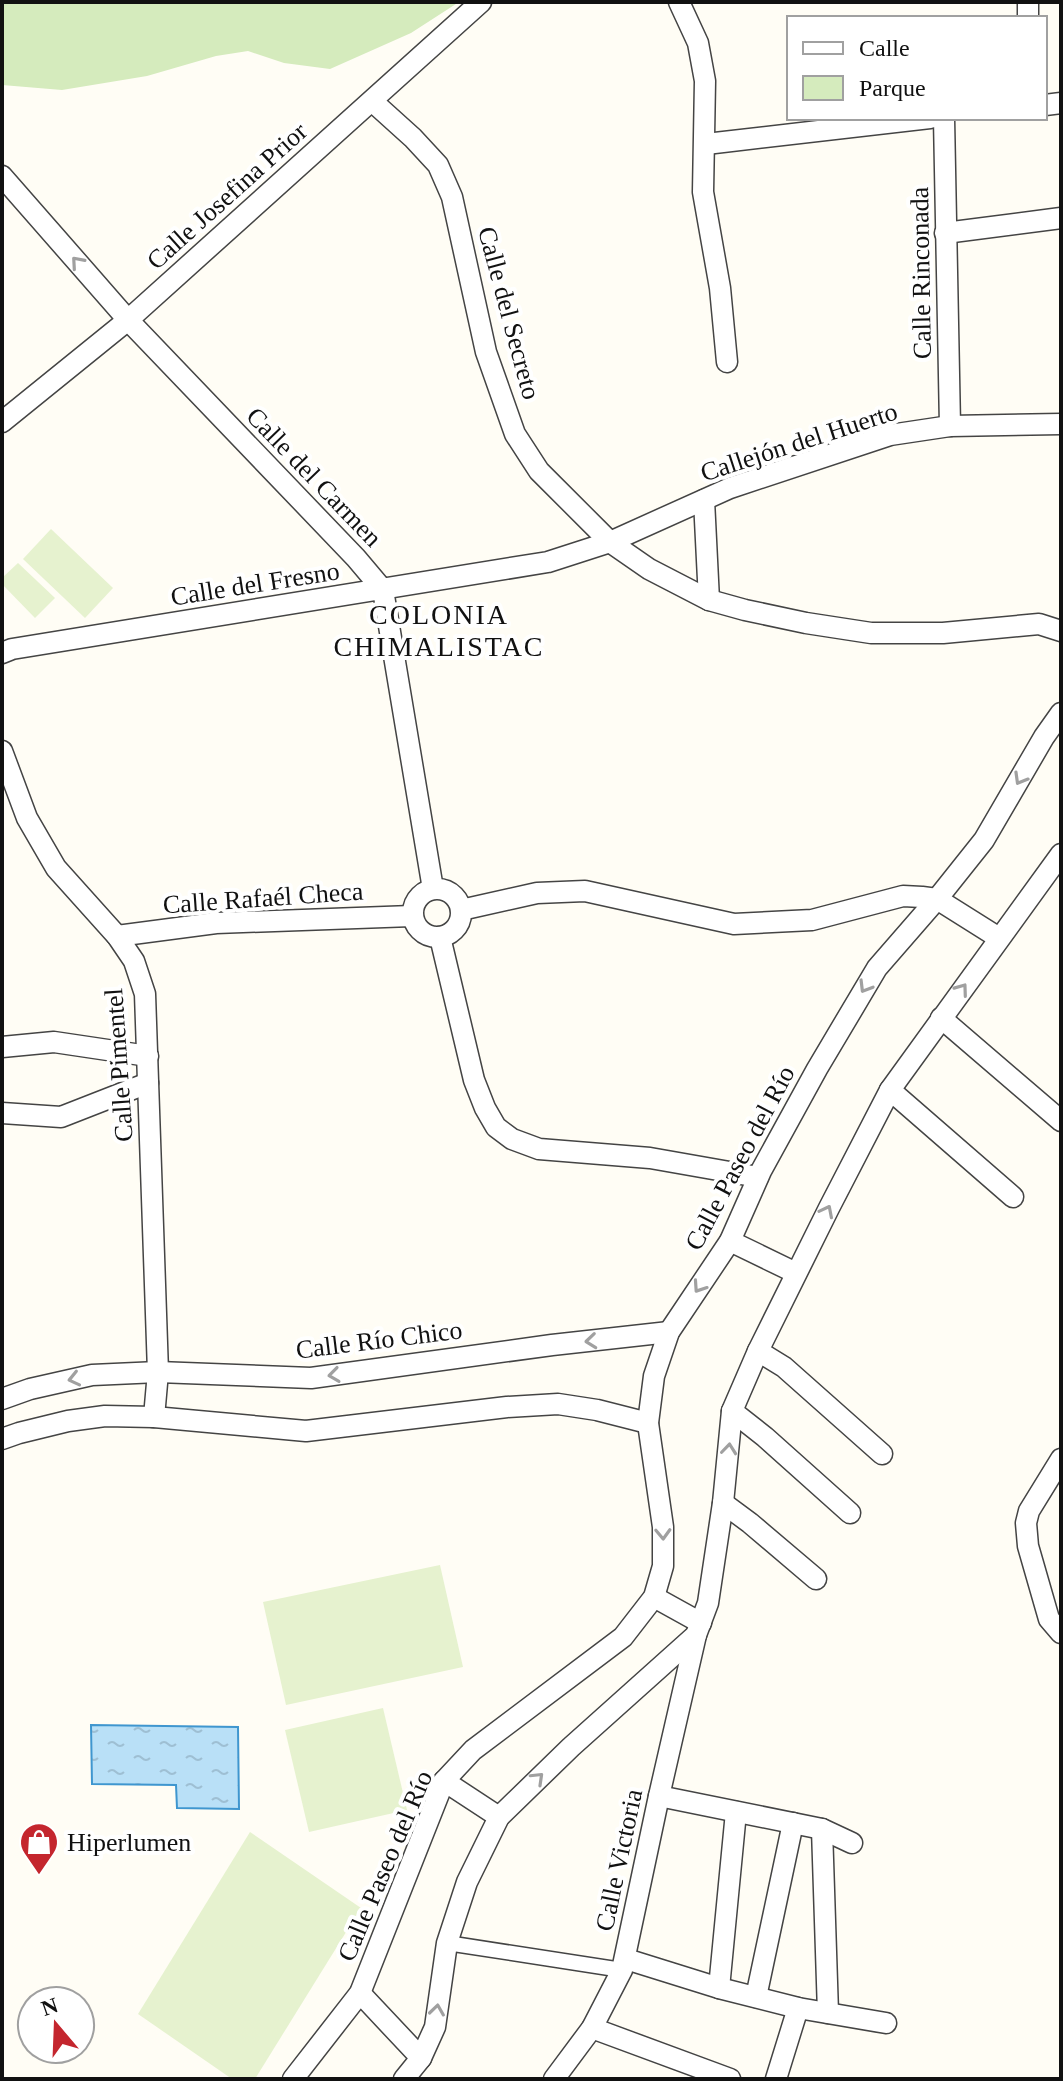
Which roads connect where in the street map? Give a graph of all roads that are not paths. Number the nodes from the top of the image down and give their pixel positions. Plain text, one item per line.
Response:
1 (481, 2) edge
2 (679, 2) edge
3 (372, 101) junction
4 (913, 120) edge
5 (944, 120) edge
6 (706, 144) junction
7 (2, 176) edge
8 (1061, 218) edge
9 (945, 233) junction
10 (128, 320) junction
11 (727, 362) dead end
12 (2, 422) edge
13 (1061, 424) edge
14 (950, 426) junction
15 (704, 500) junction
16 (610, 542) junction
17 (383, 590) junction
18 (709, 600) junction
19 (1061, 631) edge
20 (5, 648) edge
21 (1061, 713) edge
22 (2, 751) edge
23 (1061, 854) edge
24 (433, 889) junction
25 (937, 899) junction
26 (461, 910) junction
27 (412, 916) junction
28 (117, 936) junction
29 (440, 937) junction
30 (999, 938) junction
31 (941, 1018) junction
32 (2, 1047) edge
33 (148, 1056) junction
34 (148, 1083) junction
35 (890, 1090) junction
36 (2, 1113) edge
37 (1061, 1121) edge
38 (758, 1177) junction
39 (1013, 1197) dead end
40 (730, 1241) junction
41 (796, 1273) junction
42 (669, 1332) junction
43 (758, 1351) junction
44 (158, 1377) junction
45 (2, 1399) edge
46 (732, 1411) junction
47 (154, 1414) junction
48 (648, 1423) junction
49 (2, 1439) edge
50 (882, 1454) dead end
51 (1061, 1459) edge
52 (723, 1503) junction
53 (850, 1513) dead end
54 (816, 1579) dead end
55 (654, 1597) junction
56 (699, 1629) junction
57 (1061, 1633) edge
58 (444, 1781) junction
59 (659, 1796) junction
60 (736, 1812) junction
61 (499, 1817) junction
62 (793, 1823) junction
63 (822, 1829) junction
64 (852, 1843) dead end
65 (447, 1943) junction
66 (624, 1965) junction
67 (719, 1988) junction
68 (360, 1993) junction
69 (756, 1997) junction
70 (798, 2008) junction
71 (828, 2013) junction
72 (886, 2023) dead end
73 (592, 2028) junction
74 (421, 2058) junction
75 (293, 2079) edge
76 (404, 2079) edge
77 (554, 2079) edge
78 (730, 2079) edge
79 (776, 2079) edge

1 - 3 street, Calle Josefina Prior
2 - 6 street
3 - 10 street, Calle Josefina Prior
3 - 16 street, Calle del Secreto
4 - 6 street
5 - 9 street, Calle Rinconada
6 - 11 street
10 -> 7 street, Calle del Carmen
8 - 9 street
9 - 14 street, Calle Rinconada
10 - 12 street, Calle Josefina Prior
10 - 17 street, Calle del Carmen
13 - 14 street, Callejón del Huerto
14 - 15 street, Callejón del Huerto
15 - 16 street, Callejón del Huerto
15 - 18 street
16 - 17 street, Calle del Fresno
16 - 18 street, Calle del Secreto
17 - 20 street, Calle del Fresno
17 - 24 street
18 - 19 street, Calle del Secreto
21 -> 25 street, Calle Paseo del Río
22 - 28 street, Calle Pimentel
23 - 30 street
24 - 26 street
24 - 27 street
25 - 26 street
25 - 30 street
25 -> 38 street, Calle Paseo del Río
26 - 29 street
27 - 28 street, Calle Rafaél Checa
27 - 29 street
28 - 33 street, Calle Pimentel
29 - 38 street
31 -> 30 street
31 - 35 street
31 - 37 street
32 - 33 street
33 - 34 street, Calle Pimentel
34 - 36 street
34 - 44 street, Calle Pimentel
35 - 39 street
41 -> 35 street
38 - 40 street, Calle Paseo del Río
40 - 41 street
40 -> 42 street, Calle Paseo del Río
41 - 43 street
42 -> 44 street, Calle Río Chico
42 - 48 street, Calle Paseo del Río
43 - 46 street
43 - 50 street
44 -> 45 street, Calle Río Chico
44 - 47 street, Calle Pimentel
52 -> 46 street
46 - 53 street
47 - 48 street
47 - 49 street
48 -> 55 street, Calle Paseo del Río
51 - 57 street
52 - 54 street
52 - 56 street
55 - 56 street
55 - 58 street, Calle Paseo del Río
56 - 59 street, Calle Victoria
61 -> 56 street
58 - 61 street
58 - 68 street, Calle Paseo del Río
59 - 60 street
59 - 66 street, Calle Victoria
60 - 62 street
60 - 67 street
61 - 65 street
62 - 63 street
62 - 69 street
63 - 64 street
63 - 71 street
65 - 66 street
74 -> 65 street
66 - 67 street
66 - 73 street, Calle Victoria
67 - 69 street
68 - 74 street
68 - 75 street, Calle Paseo del Río
69 - 70 street
70 - 71 street
70 - 79 street
71 - 72 street
73 - 77 street, Calle Victoria
73 - 78 street
74 - 76 street

